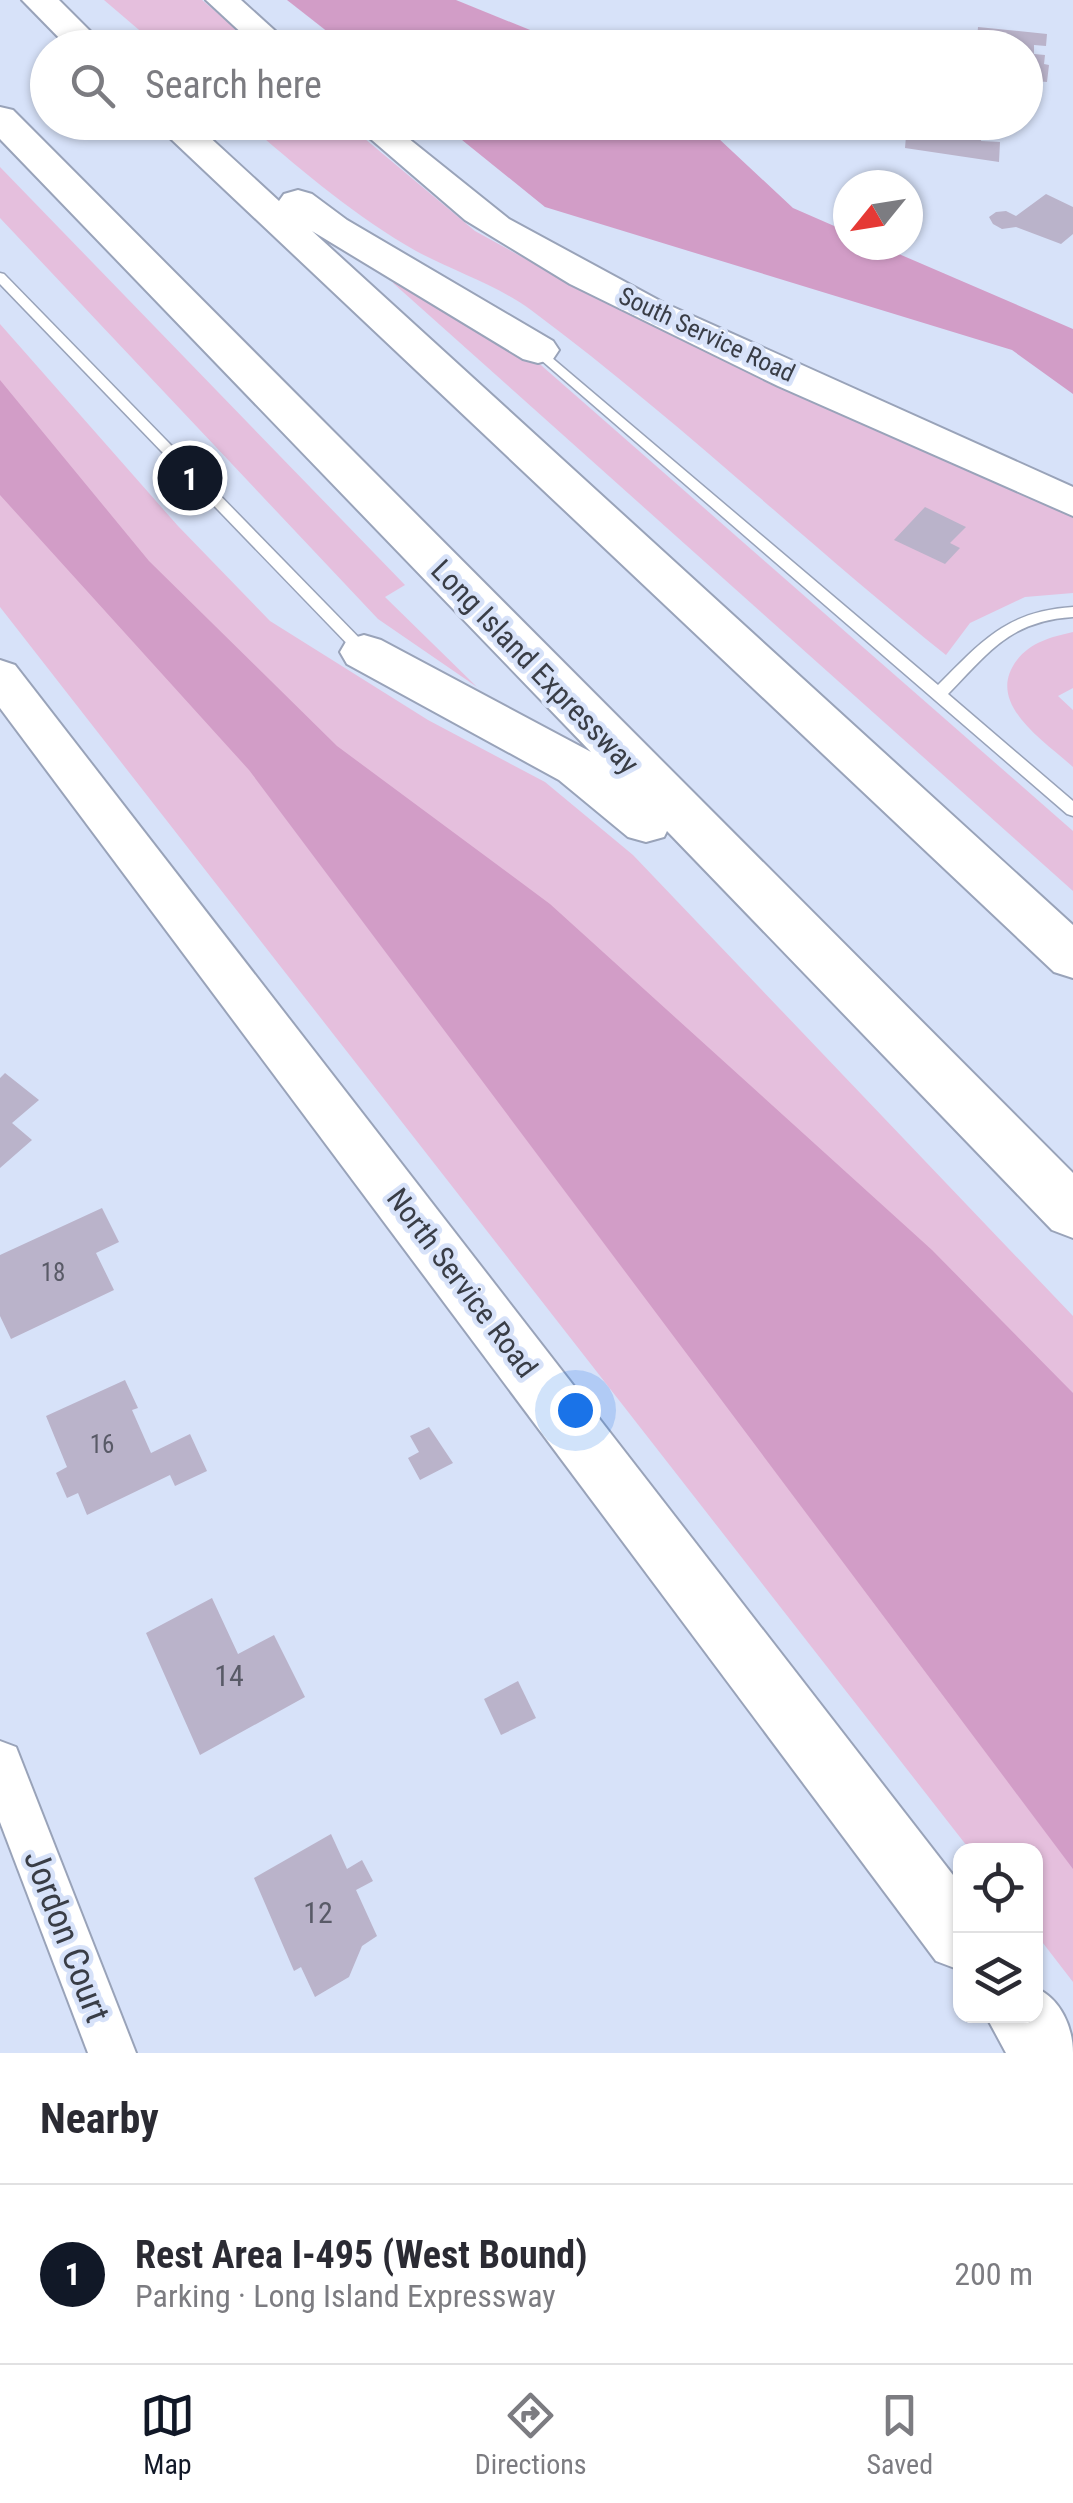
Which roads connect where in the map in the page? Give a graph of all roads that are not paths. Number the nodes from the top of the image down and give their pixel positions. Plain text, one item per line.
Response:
1 (39, 0) edge
2 (222, 0) edge
3 (71, 30) edge
4 (257, 30) edge
5 (0, 118) edge
6 (190, 140) edge
7 (208, 140) edge
8 (388, 140) edge
9 (0, 277) edge
10 (538, 350) joint
11 (1073, 503) edge
12 (1073, 612) edge
13 (364, 652) joint
14 (0, 676) edge
15 (939, 694) junction
16 (1073, 810) edge
17 (1073, 957) edge
18 (844, 983) junction
19 (1073, 1212) edge
20 (0, 1763) edge
21 (957, 1933) edge
22 (1025, 2023) edge
23 (112, 2053) edge
24 (1049, 2053) edge

1 - 3 highway
2 - 4 main road
5 - 18 highway, Long Island Expressway
6 - 17 highway
7 - 10 highway
8 - 11 main road, South Service Road
9 - 13 lane
10 - 15 lane
12 - 15 lane
13 - 18 highway
14 - 21 main road, North Service Road
15 - 16 lane
18 - 19 highway, Long Island Expressway
20 - 23 street, Jordon Court
22 - 24 main road

